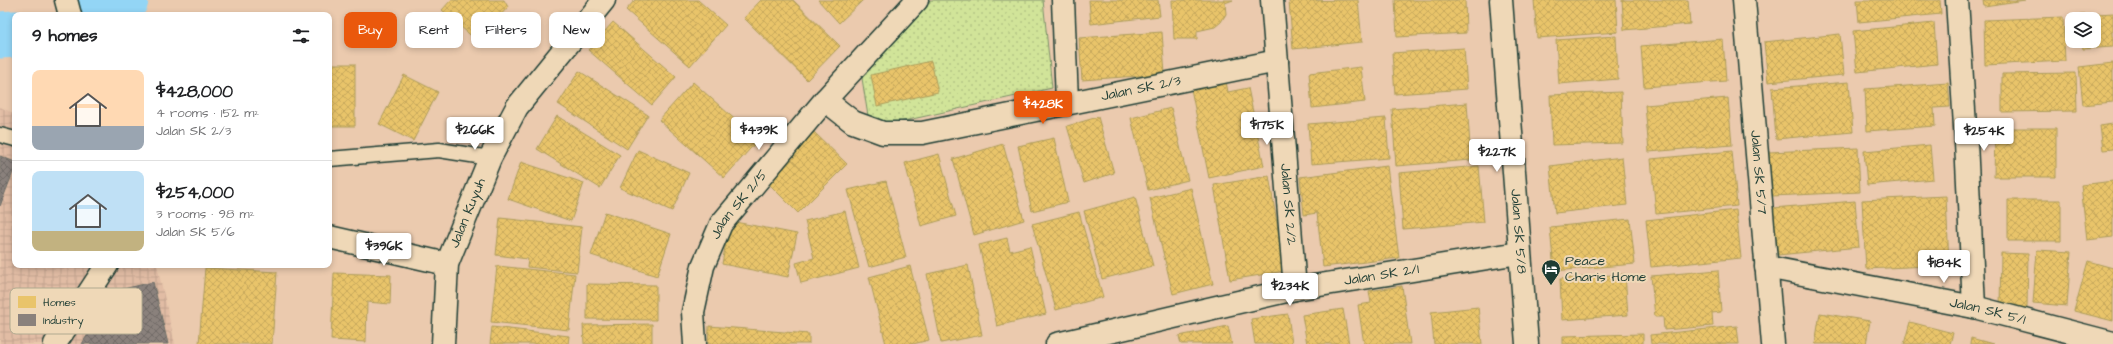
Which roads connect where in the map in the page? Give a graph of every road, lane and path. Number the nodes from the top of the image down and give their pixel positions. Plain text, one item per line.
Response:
1 (66, 0) edge
2 (604, 0) edge
3 (917, 0) edge
4 (1063, 0) edge
5 (1272, 0) edge
6 (1501, 0) edge
7 (1744, 0) edge
8 (1957, 0) edge
9 (69, 12) edge
10 (1277, 61) junction
11 (825, 100) junction
12 (1067, 102) junction
13 (0, 135) edge
14 (12, 138) edge
15 (490, 158) junction
16 (332, 159) edge
17 (332, 238) edge
18 (1519, 253) junction
19 (447, 264) junction
20 (1766, 267) junction
21 (105, 268) edge
22 (92, 288) edge
23 (1295, 289) junction
24 (1974, 307) junction
25 (62, 334) edge
26 (2113, 343) edge
27 (56, 344) edge
28 (443, 344) edge
29 (695, 344) edge
30 (1057, 344) edge
31 (1527, 344) edge
32 (1773, 344) edge

1 - 9 street
2 - 15 street, Jalan Kuyuh
3 - 11 street, Jalan SK 2/5
4 - 12 street
5 - 10 street, Jalan SK 2/2
6 - 18 street, Jalan SK 5/8
7 - 20 street, Jalan SK 5/7
8 - 24 street
10 - 12 street, Jalan SK 2/3
10 - 23 street, Jalan SK 2/2
11 - 12 street, Jalan SK 2/3
11 - 29 street, Jalan SK 2/5
13 - 14 lane
15 - 16 lane
15 - 19 street, Jalan Kuyuh
17 - 19 street
18 - 23 street, Jalan SK 2/1
18 - 31 street, Jalan SK 5/8
19 - 28 street, Jalan Kuyuh
20 - 24 street, Jalan SK 5/1
20 - 32 street, Jalan SK 5/7
21 - 22 street
23 - 30 street, Jalan SK 2/1
24 - 26 street, Jalan SK 5/1
25 - 27 street

